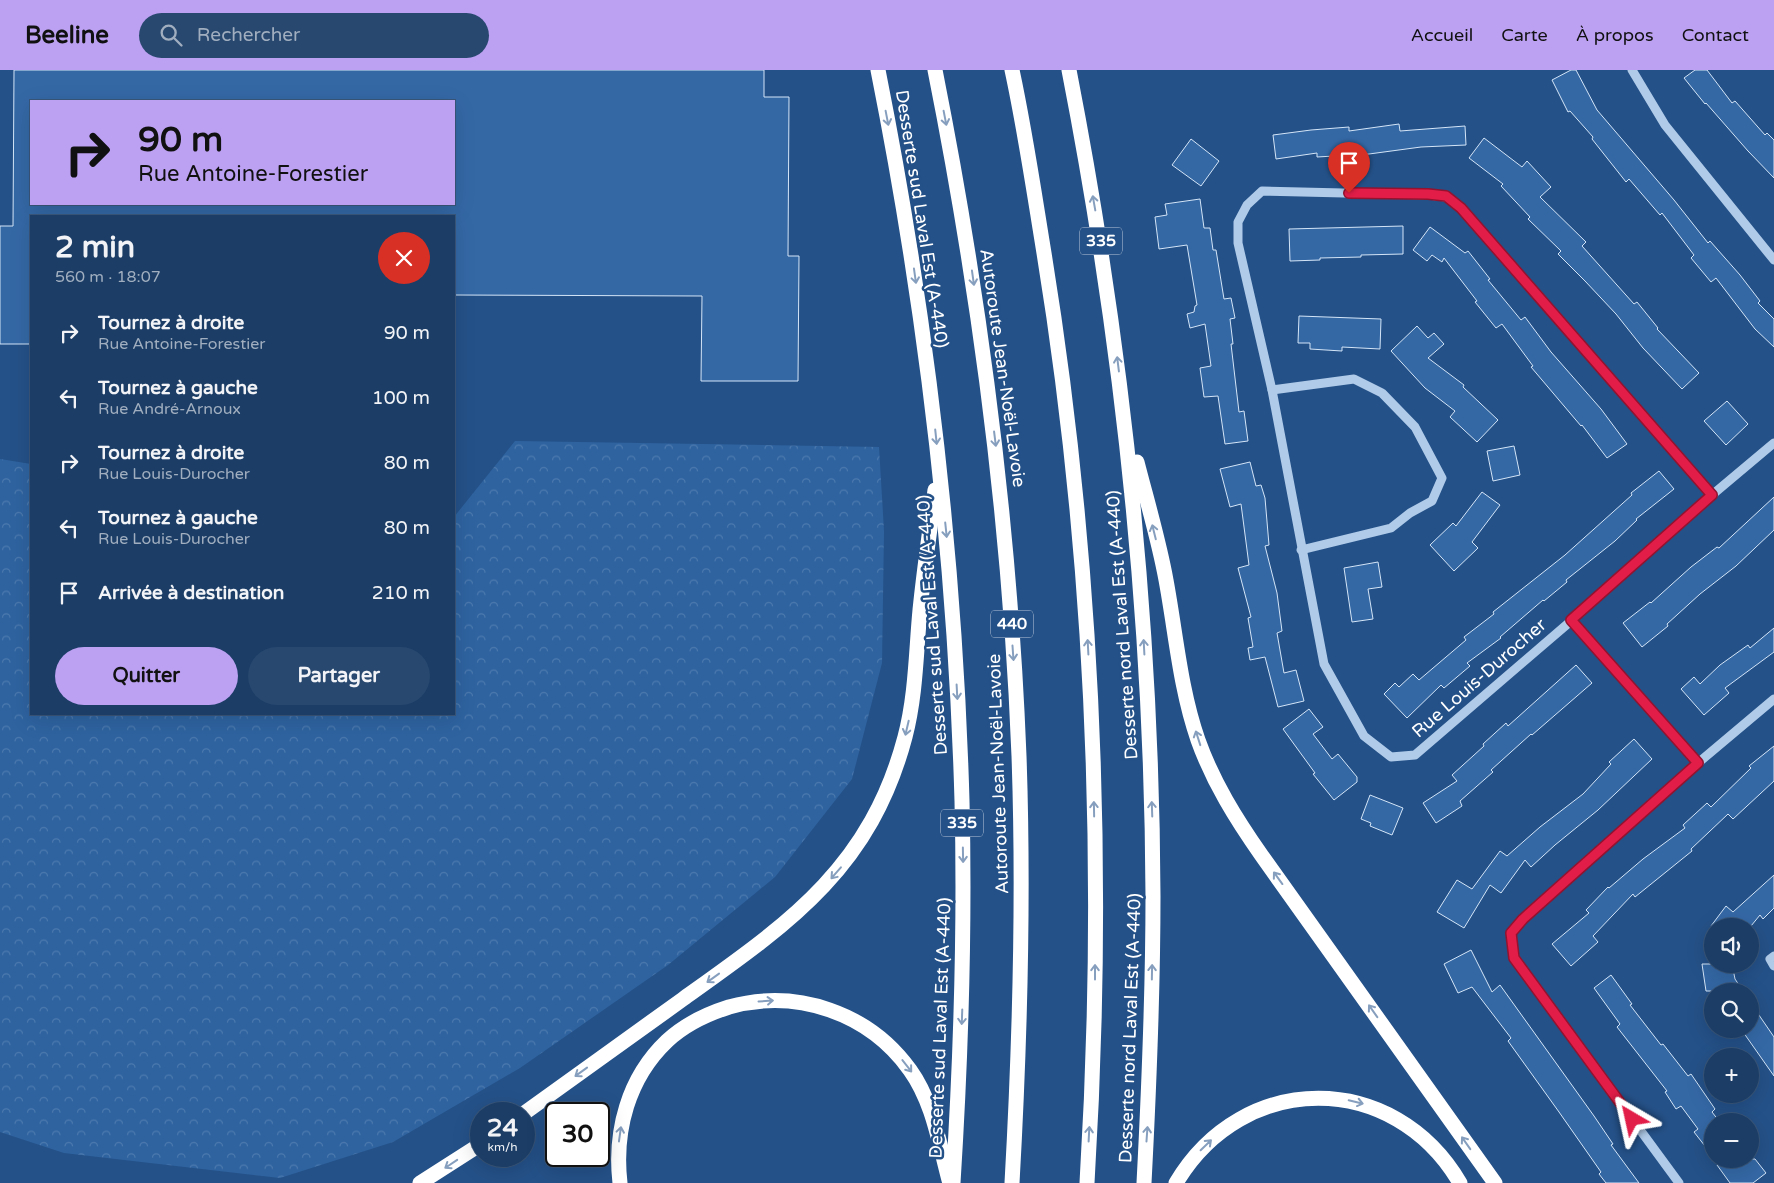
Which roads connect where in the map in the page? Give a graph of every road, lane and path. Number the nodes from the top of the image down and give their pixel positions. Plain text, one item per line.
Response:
1 (878, 70) edge
2 (936, 70) edge
3 (1012, 70) edge
4 (1070, 70) edge
5 (1632, 70) edge
6 (1774, 260) edge
7 (1272, 390) junction
8 (1124, 412) junction
9 (1774, 443) edge
10 (939, 464) junction
11 (1712, 495) junction
12 (1301, 550) junction
13 (1571, 620) junction
14 (1774, 699) edge
15 (1698, 763) junction
16 (1774, 956) edge
17 (1774, 966) edge
18 (535, 1105) edge
19 (470, 1151) edge
20 (420, 1183) edge
21 (620, 1183) edge
22 (952, 1183) edge
23 (1012, 1183) edge
24 (1086, 1183) edge
25 (1144, 1183) edge
26 (1176, 1183) edge
27 (1460, 1183) edge
28 (1495, 1183) edge
29 (1680, 1183) edge

1 -> 10 highway, Desserte sud Laval Est (A-440) / 335
2 -> 23 highway, Autoroute Jean-Noël-Lavoie / 440
24 -> 3 highway
8 -> 4 highway, Desserte nord Laval Est (A-440) / 335
5 - 6 street
7 - 11 street, Rue Louis-Durocher
7 - 12 street, Rue Louis-Durocher
7 - 12 street
25 -> 8 highway, Desserte nord Laval Est (A-440)
28 -> 8 highway, 335
9 - 11 street, Rue Louis-Durocher
10 -> 18 highway
10 -> 22 highway, Desserte sud Laval Est (A-440) / 335
11 - 13 street, Rue Louis-Durocher
12 - 13 street, Rue Louis-Durocher
13 - 15 street
14 - 15 street
15 - 29 street
16 - 17 street
19 -> 20 highway
21 -> 22 highway
26 -> 27 highway

